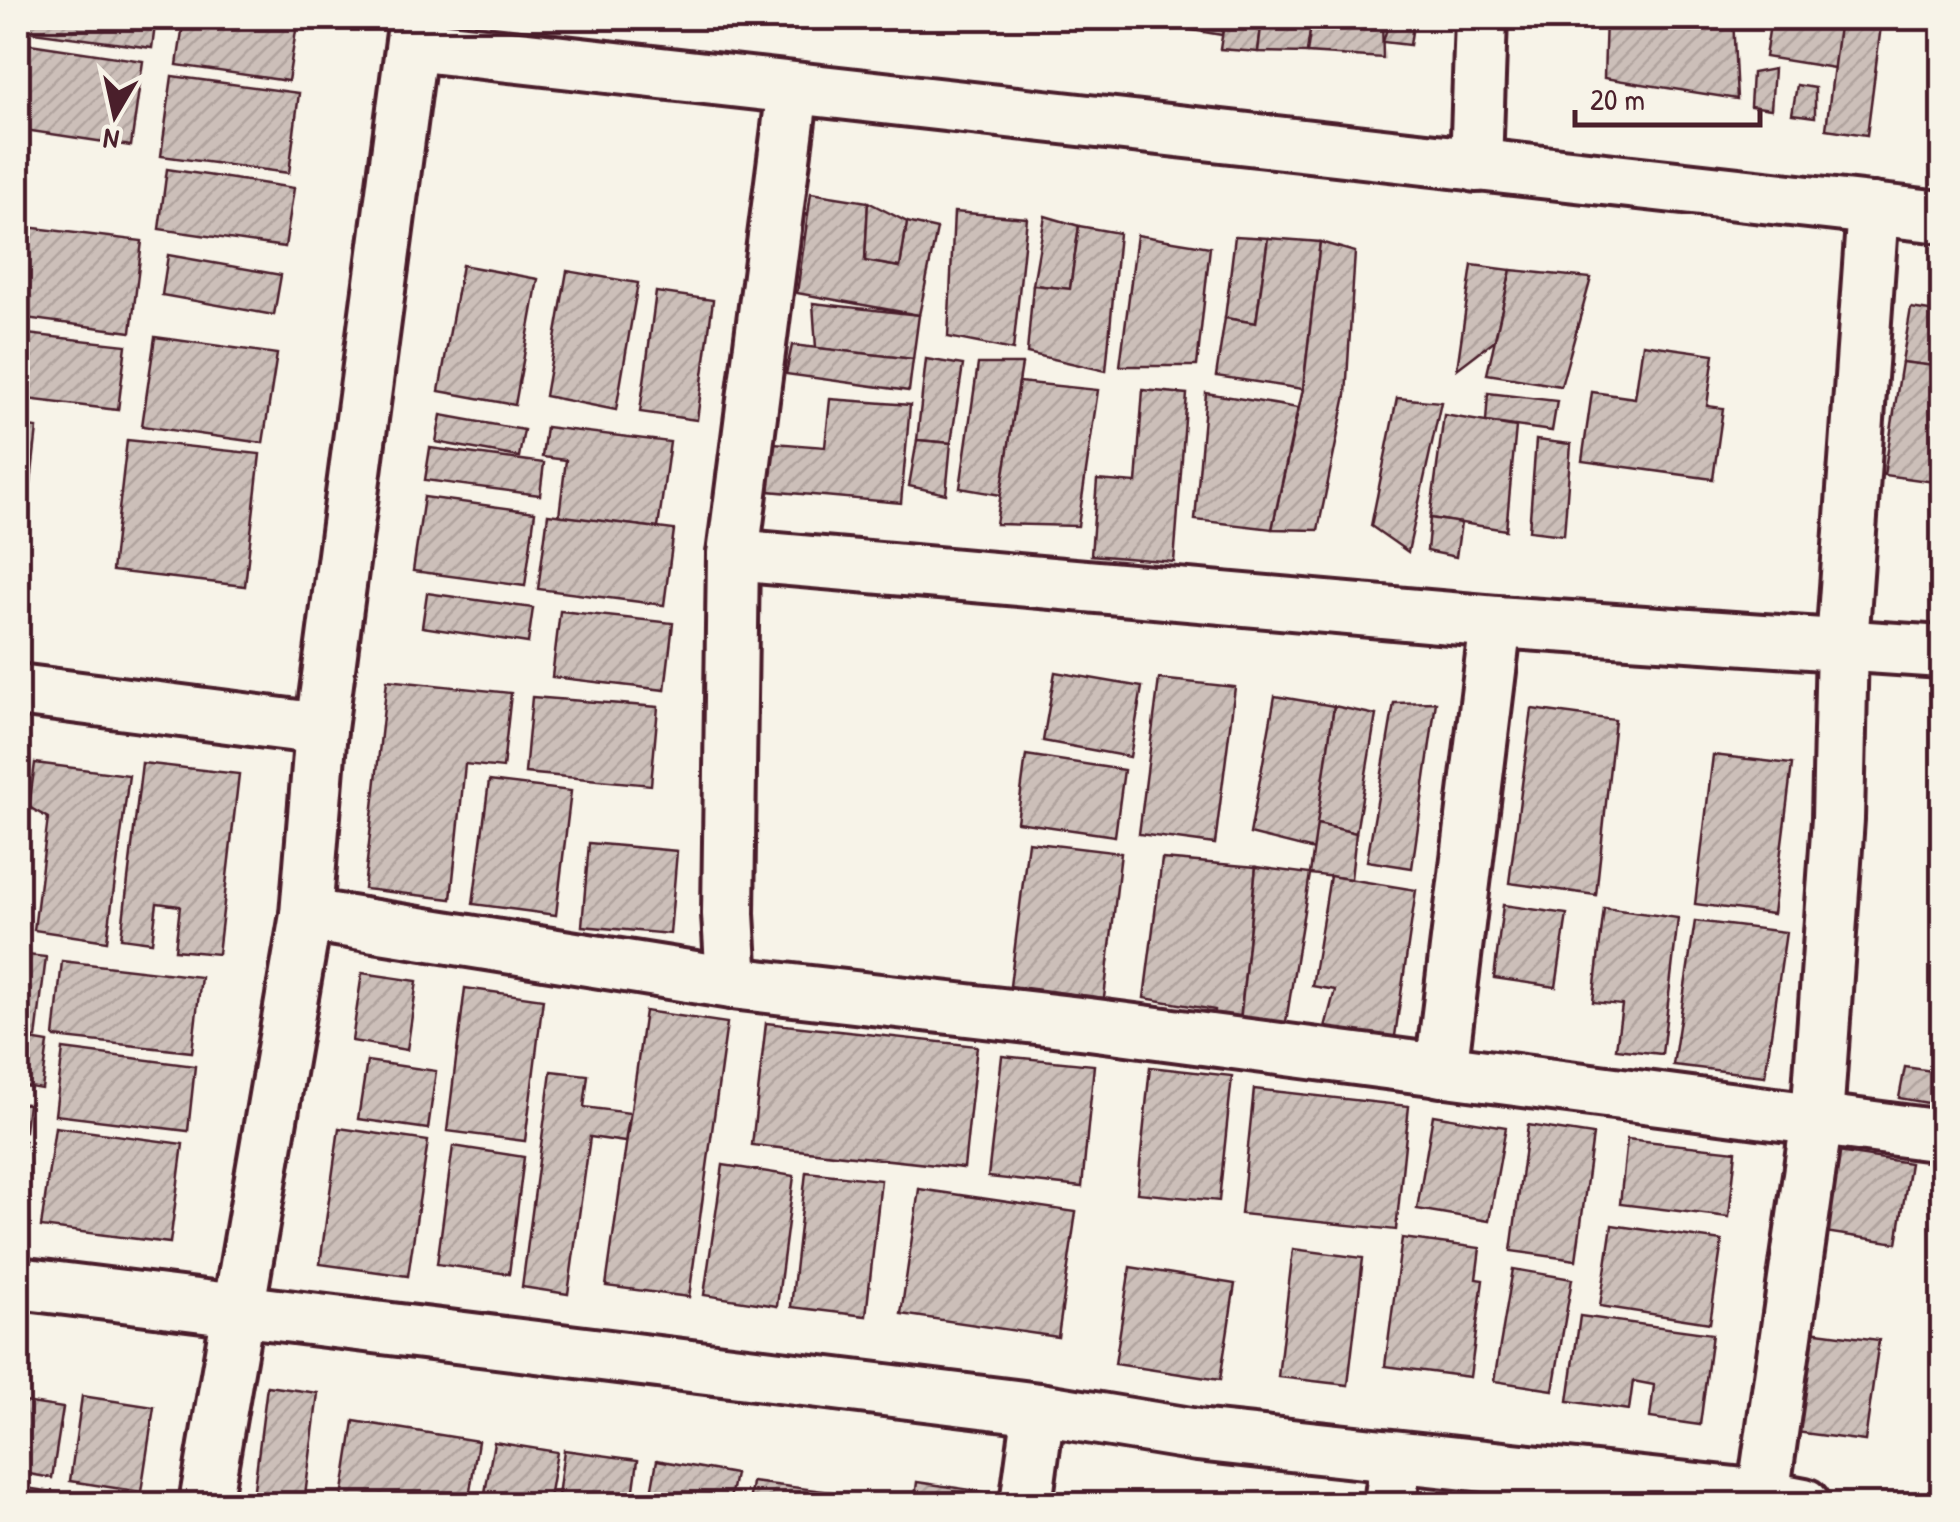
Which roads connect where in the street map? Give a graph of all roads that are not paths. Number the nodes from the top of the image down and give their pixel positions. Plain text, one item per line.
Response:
1 (1481, 18) edge
2 (414, 31) edge
3 (793, 88) junction
4 (1476, 166) junction
5 (1873, 209) junction
6 (1942, 216) edge
7 (733, 555) junction
8 (1496, 622) junction
9 (1842, 644) junction
10 (1942, 652) edge
11 (18, 690) edge
12 (321, 728) junction
13 (306, 915) junction
14 (732, 983) junction
15 (1440, 1071) junction
16 (1818, 1120) junction
17 (1942, 1136) edge
18 (18, 1283) edge
19 (239, 1311) junction
20 (1039, 1408) junction
21 (1393, 1481) edge
22 (1783, 1500) edge
23 (205, 1504) edge
24 (1026, 1504) edge

1 - 4 street
2 - 3 street
2 - 12 street
3 - 4 street
3 - 7 street
4 - 5 street
5 - 6 street
5 - 9 street
7 - 8 street
7 - 14 street
8 - 9 street
8 - 15 street
9 - 10 street
9 - 16 street
11 - 12 street
12 - 13 street
13 - 14 street
13 - 19 street
14 - 15 street
15 - 16 street
16 - 17 street
16 - 22 street
18 - 19 street
19 - 20 street
19 - 23 street
20 - 21 street
20 - 24 street
21 - 22 street

